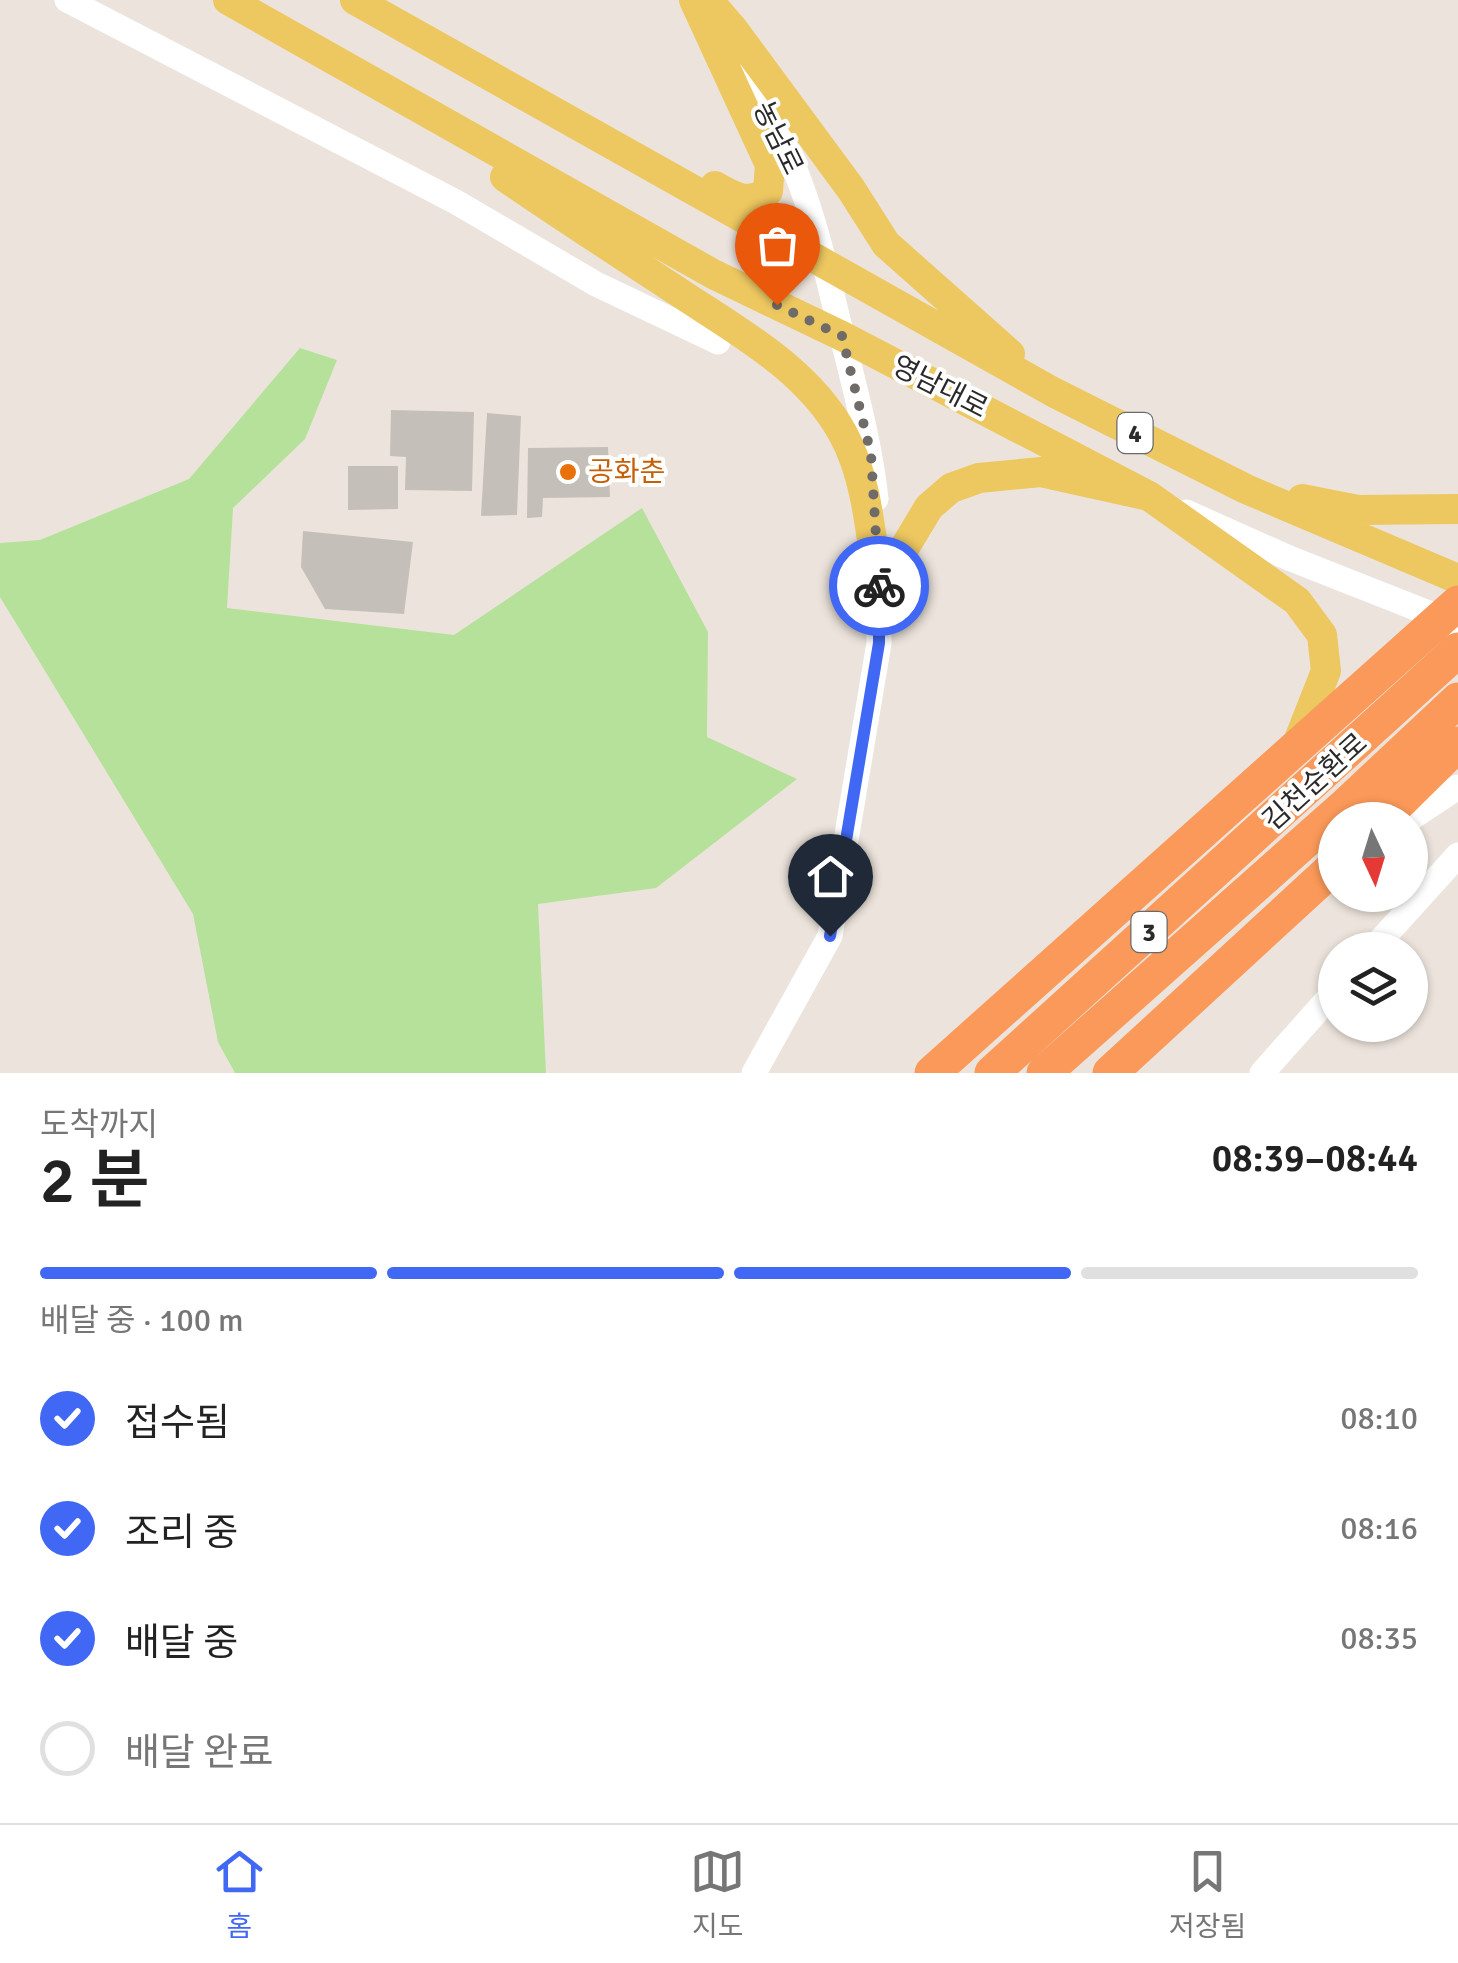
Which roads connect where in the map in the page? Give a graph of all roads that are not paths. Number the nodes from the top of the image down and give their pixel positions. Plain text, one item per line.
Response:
1 (67, 0) edge
2 (228, 0) edge
3 (697, 0) edge
4 (708, 0) edge
5 (367, 6) edge
6 (347, 66) junction
7 (824, 262) junction
8 (842, 336) junction
9 (718, 342) dead end
10 (1053, 392) junction
11 (1246, 489) junction
12 (1149, 496) junction
13 (1458, 509) edge
14 (1458, 579) edge
15 (880, 590) junction
16 (1453, 615) edge
17 (1458, 650) edge
18 (1458, 700) edge
19 (1458, 744) edge
20 (1296, 747) junction
21 (1458, 787) edge
22 (1399, 802) edge
23 (1428, 807) edge
24 (1458, 854) edge
25 (1318, 884) edge
26 (1388, 932) edge
27 (1318, 1010) edge
28 (754, 1073) edge
29 (932, 1073) edge
30 (992, 1073) edge
31 (1044, 1073) edge
32 (1110, 1073) edge
33 (1262, 1073) edge

1 - 9 street
2 - 6 main road, 영남대로 / 4
3 - 5 main road
3 - 7 street, 농남로
4 - 10 main road
5 - 7 main road, 영남대로 / 4
6 - 8 main road, 영남대로 / 4
6 - 15 main road
7 - 8 street, 농남로
7 - 10 main road, 영남대로 / 4
8 - 12 main road, 영남대로 / 4
8 - 15 street, 농남로
10 - 11 main road, 영남대로 / 4
11 - 13 main road
11 - 14 main road, 영남대로 / 4
12 - 15 main road
12 - 16 street, 영남대로
12 - 20 main road, 4
15 - 28 street, 농남로
16 - 20 highway
17 - 30 highway, 김천순환로 / 3
18 - 31 highway, 김천순환로 / 3
19 - 22 highway
20 - 29 highway, 4
21 - 23 street
24 - 26 street
25 - 32 highway
27 - 33 street

